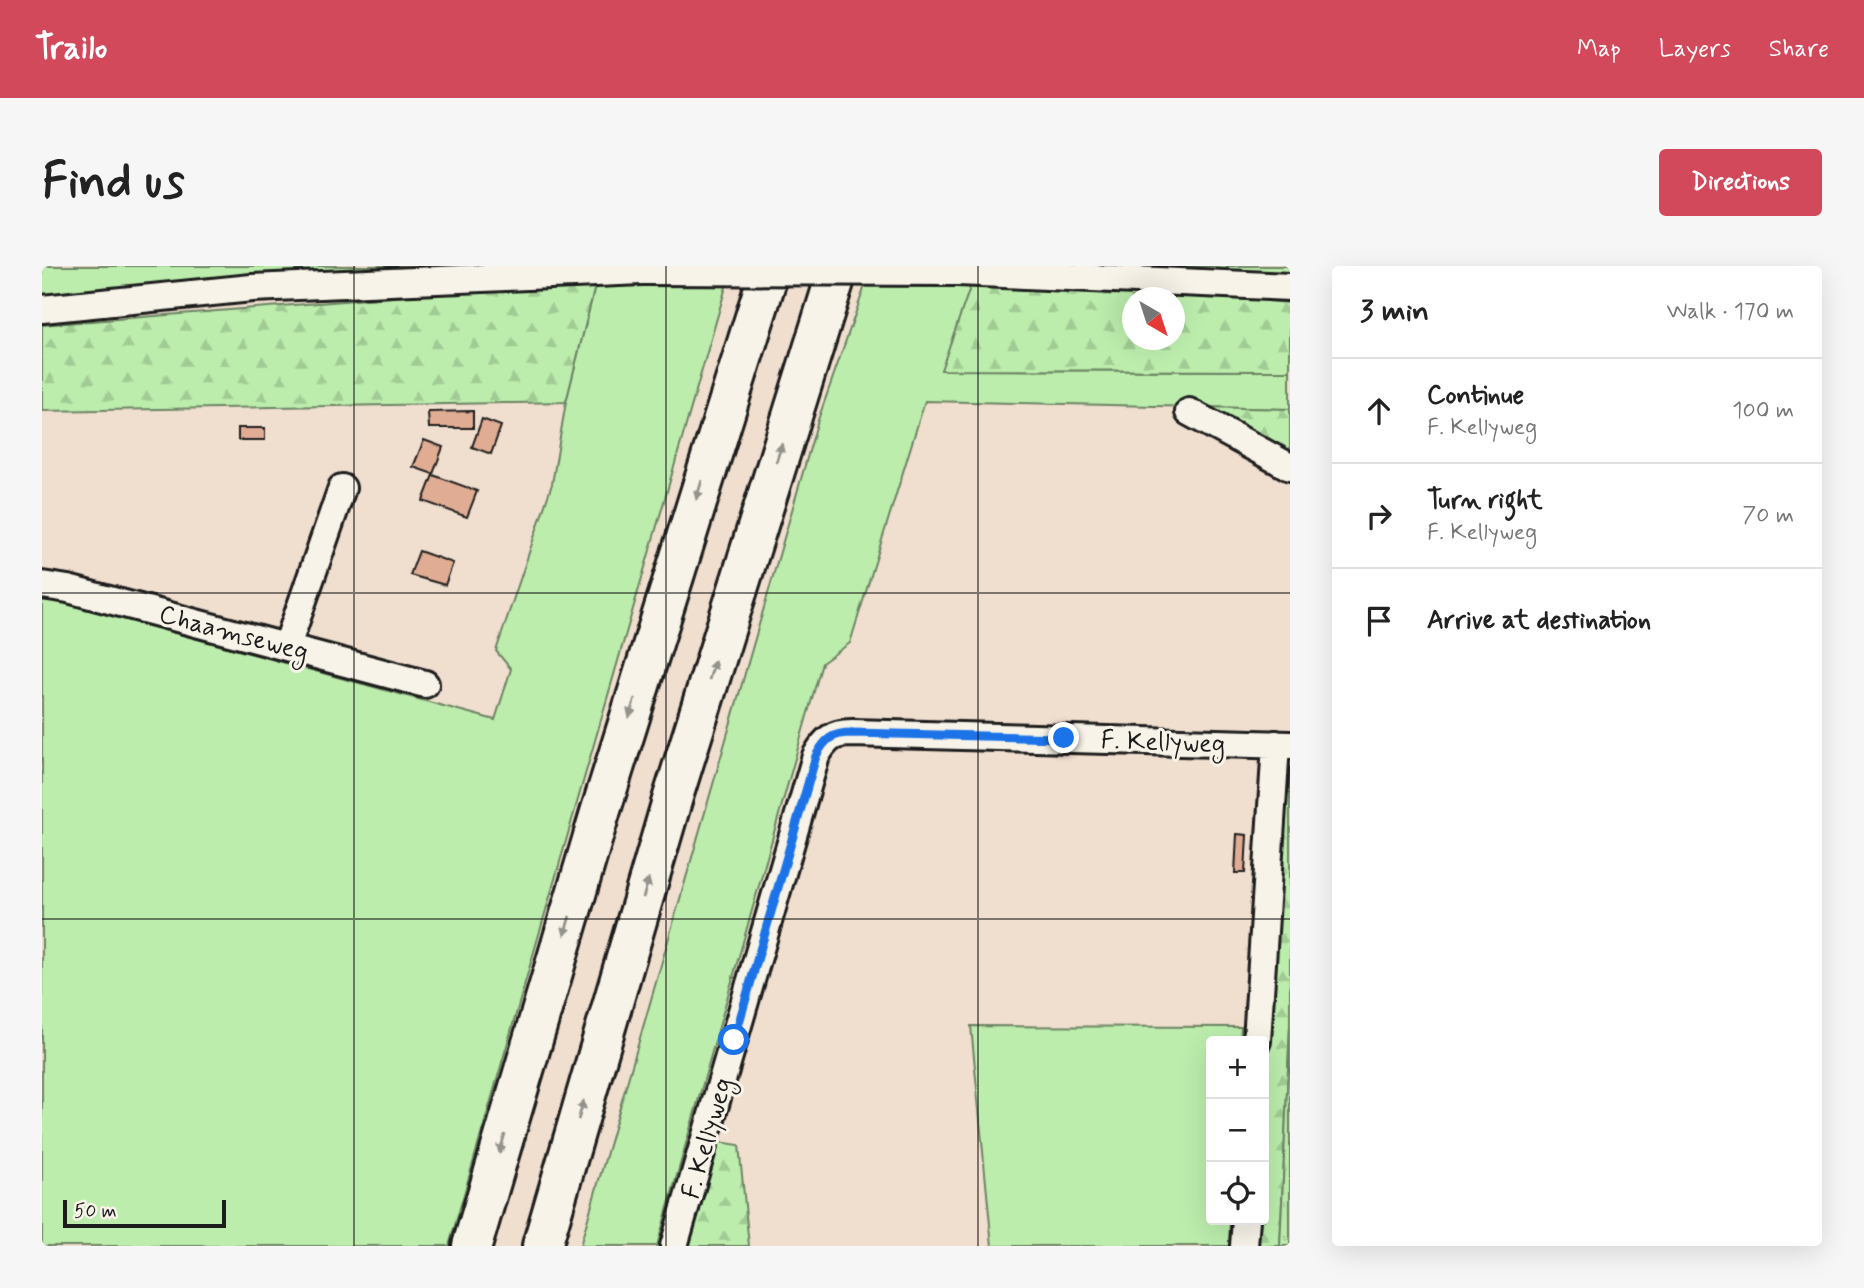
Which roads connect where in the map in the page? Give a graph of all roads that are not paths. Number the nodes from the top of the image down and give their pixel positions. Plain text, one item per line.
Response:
1 (746, 266) edge
2 (771, 266) edge
3 (839, 266) edge
4 (1290, 287) edge
5 (42, 309) edge
6 (1189, 412) dead end
7 (719, 425) junction
8 (1290, 467) edge
9 (342, 488) dead end
10 (42, 585) edge
11 (287, 646) junction
12 (425, 684) dead end
13 (1283, 745) edge
14 (1257, 1036) edge
15 (1246, 1225) edge
16 (472, 1246) edge
17 (542, 1246) edge
18 (674, 1246) edge
19 (1244, 1246) edge

1 - 7 highway
2 - 7 highway
17 -> 3 highway
4 - 5 street, bridge
6 - 8 street
7 -> 16 highway
9 - 11 street
10 - 11 street, Chaamseweg
11 - 12 street, Chaamseweg
13 - 14 street, F. Kellyweg
13 - 18 street, F. Kellyweg
15 - 19 street

